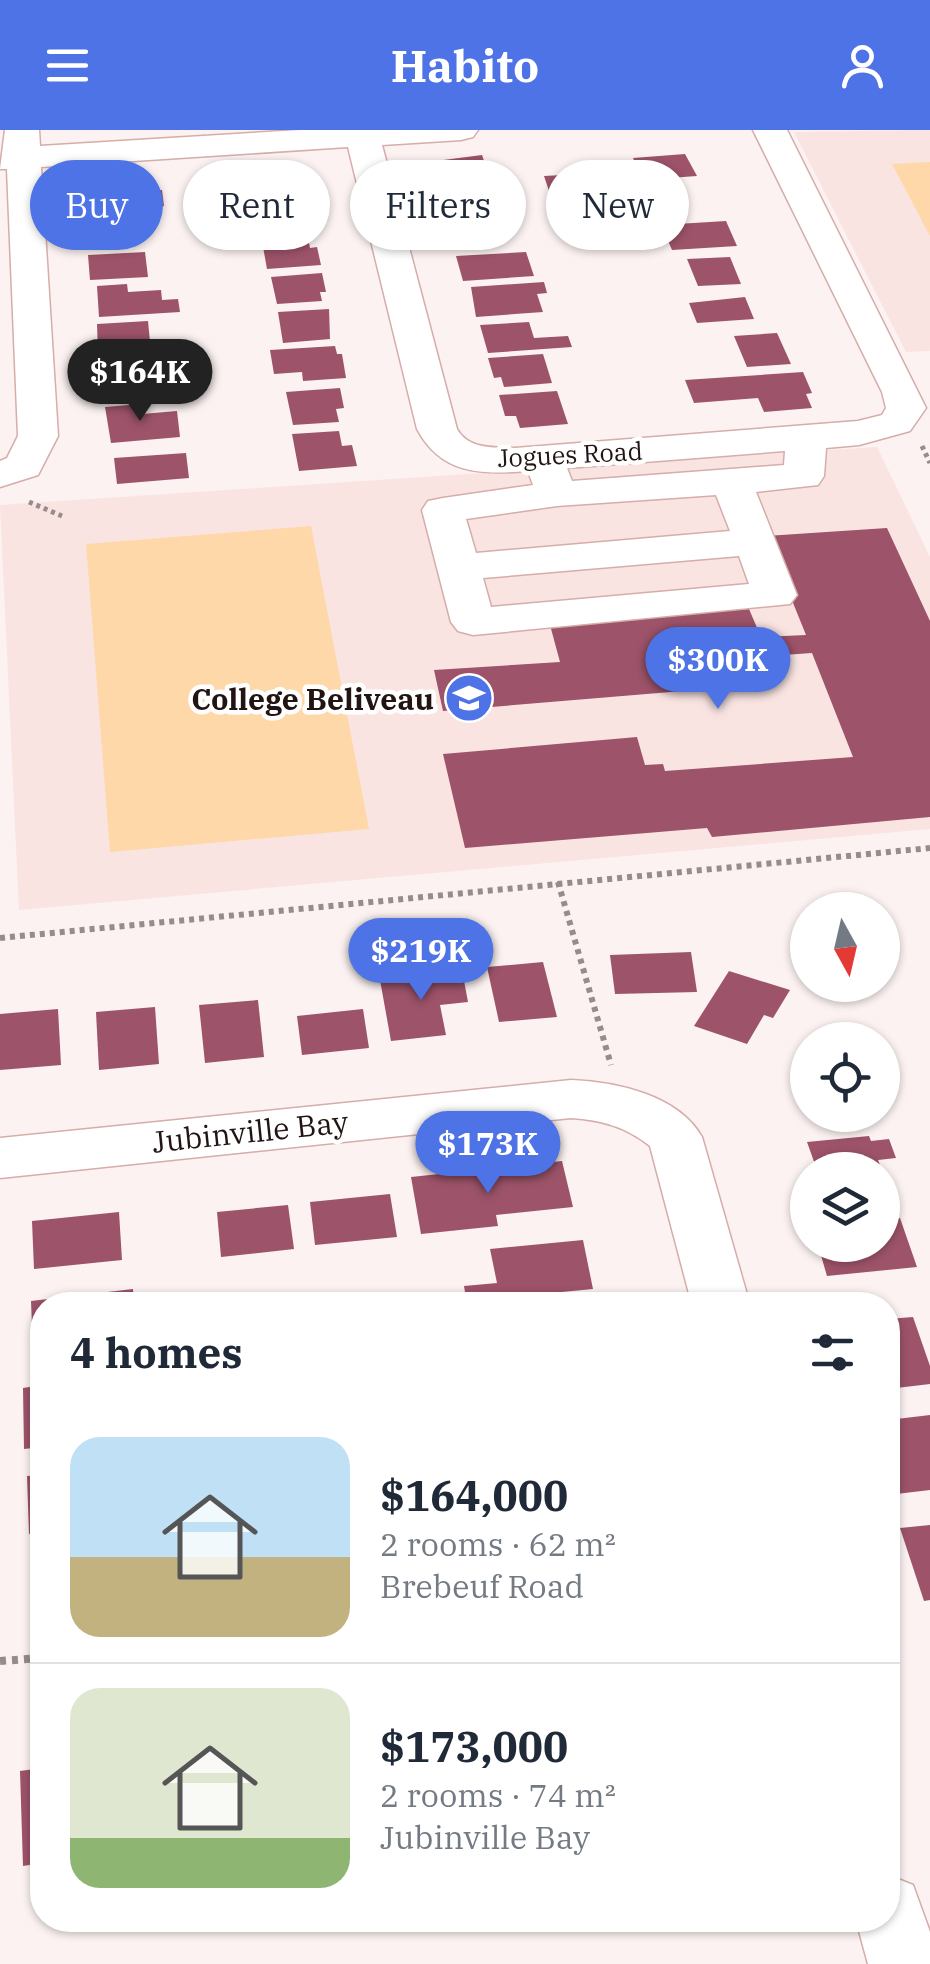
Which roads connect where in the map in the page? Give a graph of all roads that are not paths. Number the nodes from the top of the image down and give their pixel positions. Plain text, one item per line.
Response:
1 (461, 130) edge
2 (770, 130) edge
3 (362, 133) edge
4 (16, 149) edge
5 (806, 437) junction
6 (0, 474) edge
7 (550, 476) junction
8 (730, 481) junction
9 (754, 542) junction
10 (458, 567) junction
11 (0, 1158) edge
12 (717, 1292) edge

1 - 3 street
2 - 5 street, Jogues Road
3 - 4 street
3 - 7 street, Jogues Road
4 - 6 street
5 - 7 street, Jogues Road
5 - 8 street
7 - 8 street
7 - 10 street
8 - 9 street
9 - 10 street
9 - 10 street
11 - 12 street, Jubinville Bay

